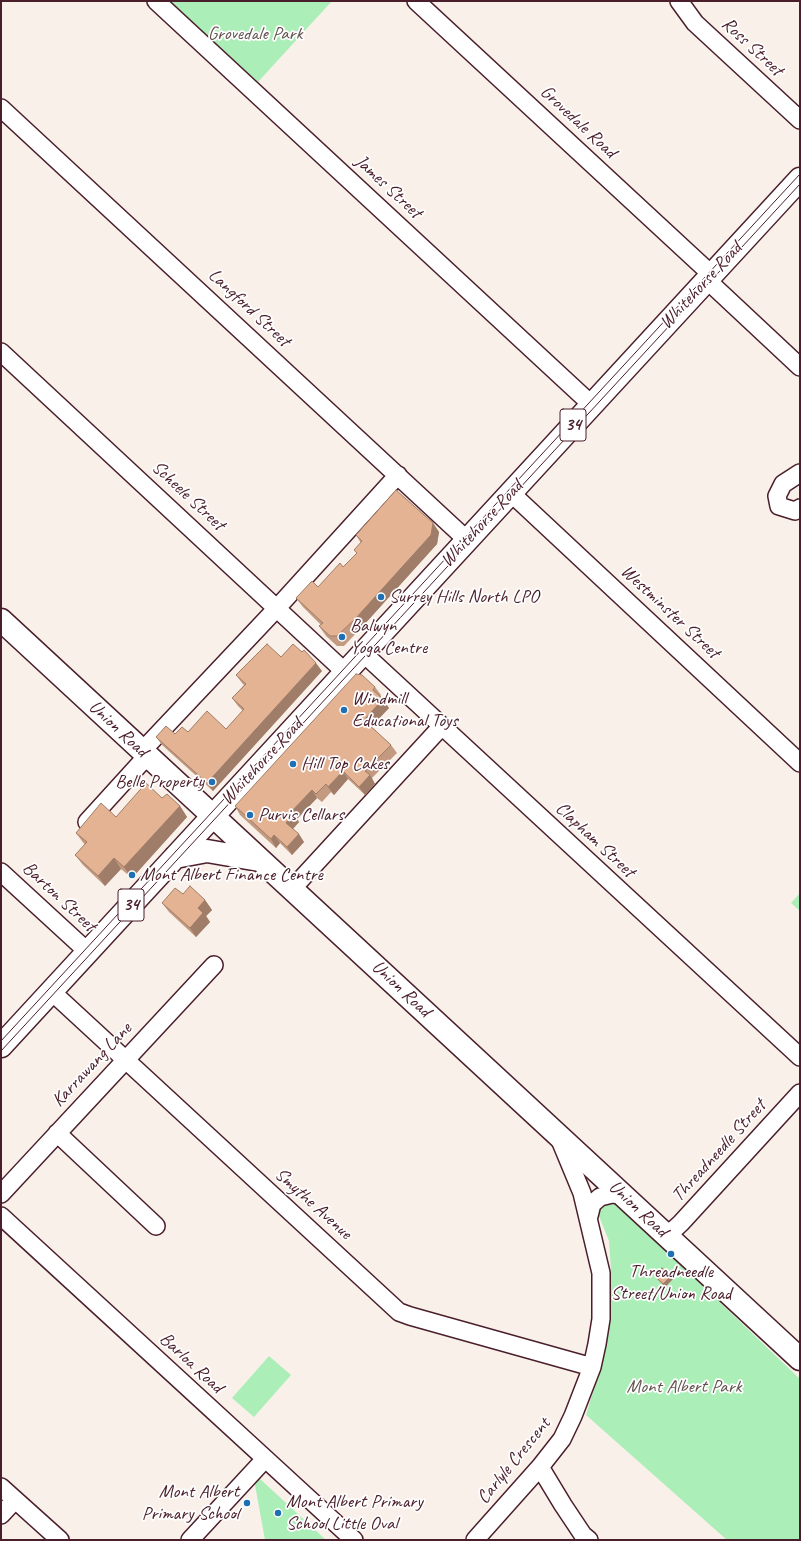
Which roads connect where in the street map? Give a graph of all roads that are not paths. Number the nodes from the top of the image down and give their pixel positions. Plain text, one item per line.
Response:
1 (156, 1) edge
2 (416, 1) edge
3 (679, 1) edge
4 (1, 108) edge
5 (800, 120) edge
6 (800, 179) edge
7 (710, 277) junction
8 (1, 352) edge
9 (800, 367) edge
10 (592, 405) junction
11 (800, 473) edge
12 (398, 475) junction
13 (511, 493) junction
14 (800, 508) edge
15 (467, 540) junction
16 (277, 608) junction
17 (1, 620) edge
18 (363, 653) junction
19 (345, 672) junction
20 (441, 726) junction
21 (145, 753) junction
22 (800, 763) edge
23 (213, 816) junction
24 (77, 832) edge
25 (175, 857) junction
26 (261, 860) junction
27 (1, 872) edge
28 (292, 889) junction
29 (88, 952) junction
30 (214, 965) dead end
31 (51, 991) junction
32 (1, 1046) edge
33 (800, 1057) edge
34 (124, 1060) junction
35 (800, 1093) edge
36 (56, 1133) junction
37 (557, 1133) junction
38 (1, 1194) edge
39 (623, 1195) junction
40 (1, 1216) edge
41 (589, 1216) junction
42 (156, 1226) dead end
43 (667, 1236) junction
44 (800, 1359) edge
45 (592, 1367) junction
46 (265, 1460) junction
47 (540, 1467) junction
48 (1, 1487) edge
49 (15, 1500) junction
50 (1, 1515) edge
51 (60, 1540) edge
52 (190, 1540) edge
53 (354, 1540) edge
54 (475, 1540) edge
55 (589, 1540) edge

1 - 10 street, James Street
2 - 7 street, Grovedale Road
3 - 5 street, Ross Street
4 - 12 street, Langford Street
6 - 7 main road, Whitehorse Road / 34
7 - 9 street, Grovedale Road
7 - 10 main road, Whitehorse Road / 34
8 - 16 street, Scheele Street
10 - 13 main road, Whitehorse Road / 34
11 - 14 street
12 - 15 street, Langford Street
12 - 16 street
13 - 15 main road, Whitehorse Road / 34
13 - 22 street, Westminster Street
15 - 18 main road, Whitehorse Road / 34
16 - 19 street, Scheele Street
16 - 21 street
17 - 21 main road, Union Road
18 - 19 main road, Whitehorse Road / 34
18 - 20 street, Clapham Street
19 - 23 main road, Whitehorse Road / 34
20 - 28 street
20 - 33 street, Clapham Street
21 - 23 main road, Union Road
21 - 24 street
23 - 25 main road, Whitehorse Road / 34
23 - 26 main road, Union Road
25 - 26 main road
25 - 29 main road, Whitehorse Road / 34
26 - 28 main road, Union Road
27 - 29 street, Barton Street
28 - 37 main road, Union Road
29 - 31 main road, Whitehorse Road / 34
30 - 34 street, Karrawang Lane
31 - 32 main road, Whitehorse Road / 34
31 - 34 street, Smythe Avenue
34 - 36 street, Karrawang Lane
34 - 45 street, Smythe Avenue
35 - 43 street, Threadneedle Street
36 - 38 street, Karrawang Lane
36 - 42 street
37 - 39 main road, Union Road
37 - 41 street, Carlyle Crescent
39 - 41 street
39 - 43 main road, Union Road
40 - 46 street, Barloa Road
41 - 45 street, Carlyle Crescent
43 - 44 main road, Union Road
45 - 47 street, Carlyle Crescent
46 - 52 street
46 - 53 street, Barloa Road
47 - 54 street, Carlyle Crescent
47 - 55 street
48 - 49 street
49 - 50 street
49 - 51 street

